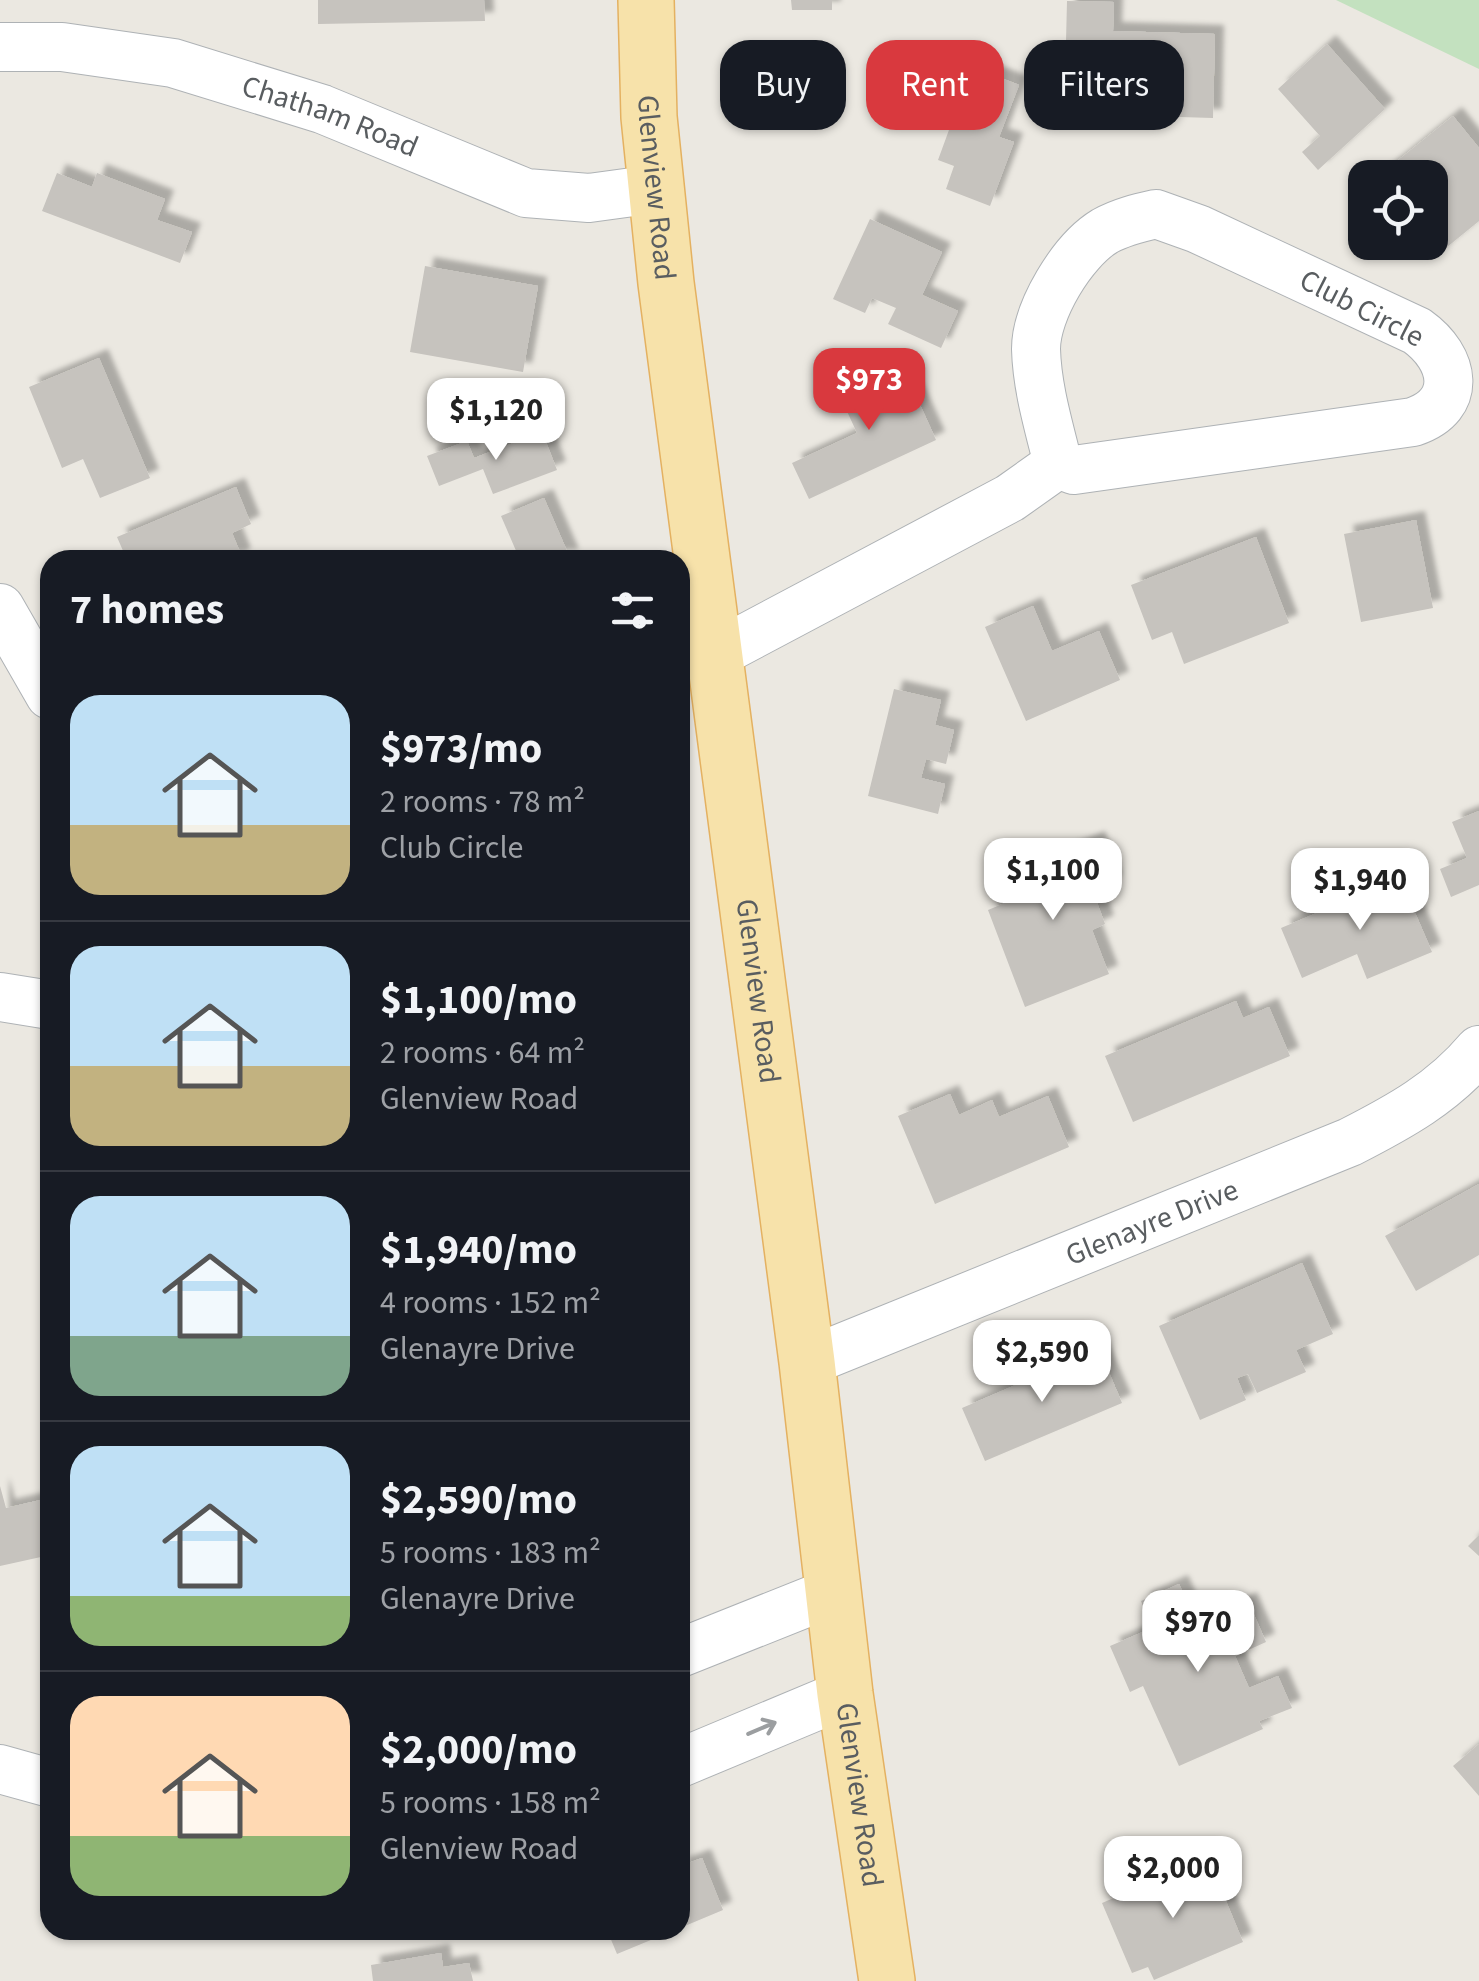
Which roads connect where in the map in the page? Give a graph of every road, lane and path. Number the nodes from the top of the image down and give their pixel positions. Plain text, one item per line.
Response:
1 (646, 0) edge
2 (0, 47) edge
3 (655, 189) junction
4 (1058, 464) junction
5 (0, 608) edge
6 (714, 655) junction
7 (40, 678) edge
8 (0, 997) edge
9 (40, 1003) edge
10 (1479, 1050) edge
11 (807, 1362) junction
12 (833, 1592) junction
13 (690, 1650) edge
14 (844, 1694) junction
15 (690, 1759) edge
16 (0, 1769) edge
17 (40, 1780) edge
18 (886, 1981) edge

1 - 3 main road, Glenview Road
2 - 3 street, Chatham Road
3 - 6 main road, Glenview Road
4 - 4 street, Club Circle
4 - 6 street
5 - 7 street
6 - 11 main road, Glenview Road
8 - 9 street
10 - 11 street, Glenayre Drive
11 - 12 main road, Glenview Road
12 - 13 street
12 - 14 main road, Glenview Road
15 -> 14 street
14 - 18 main road, Glenview Road
16 - 17 street

